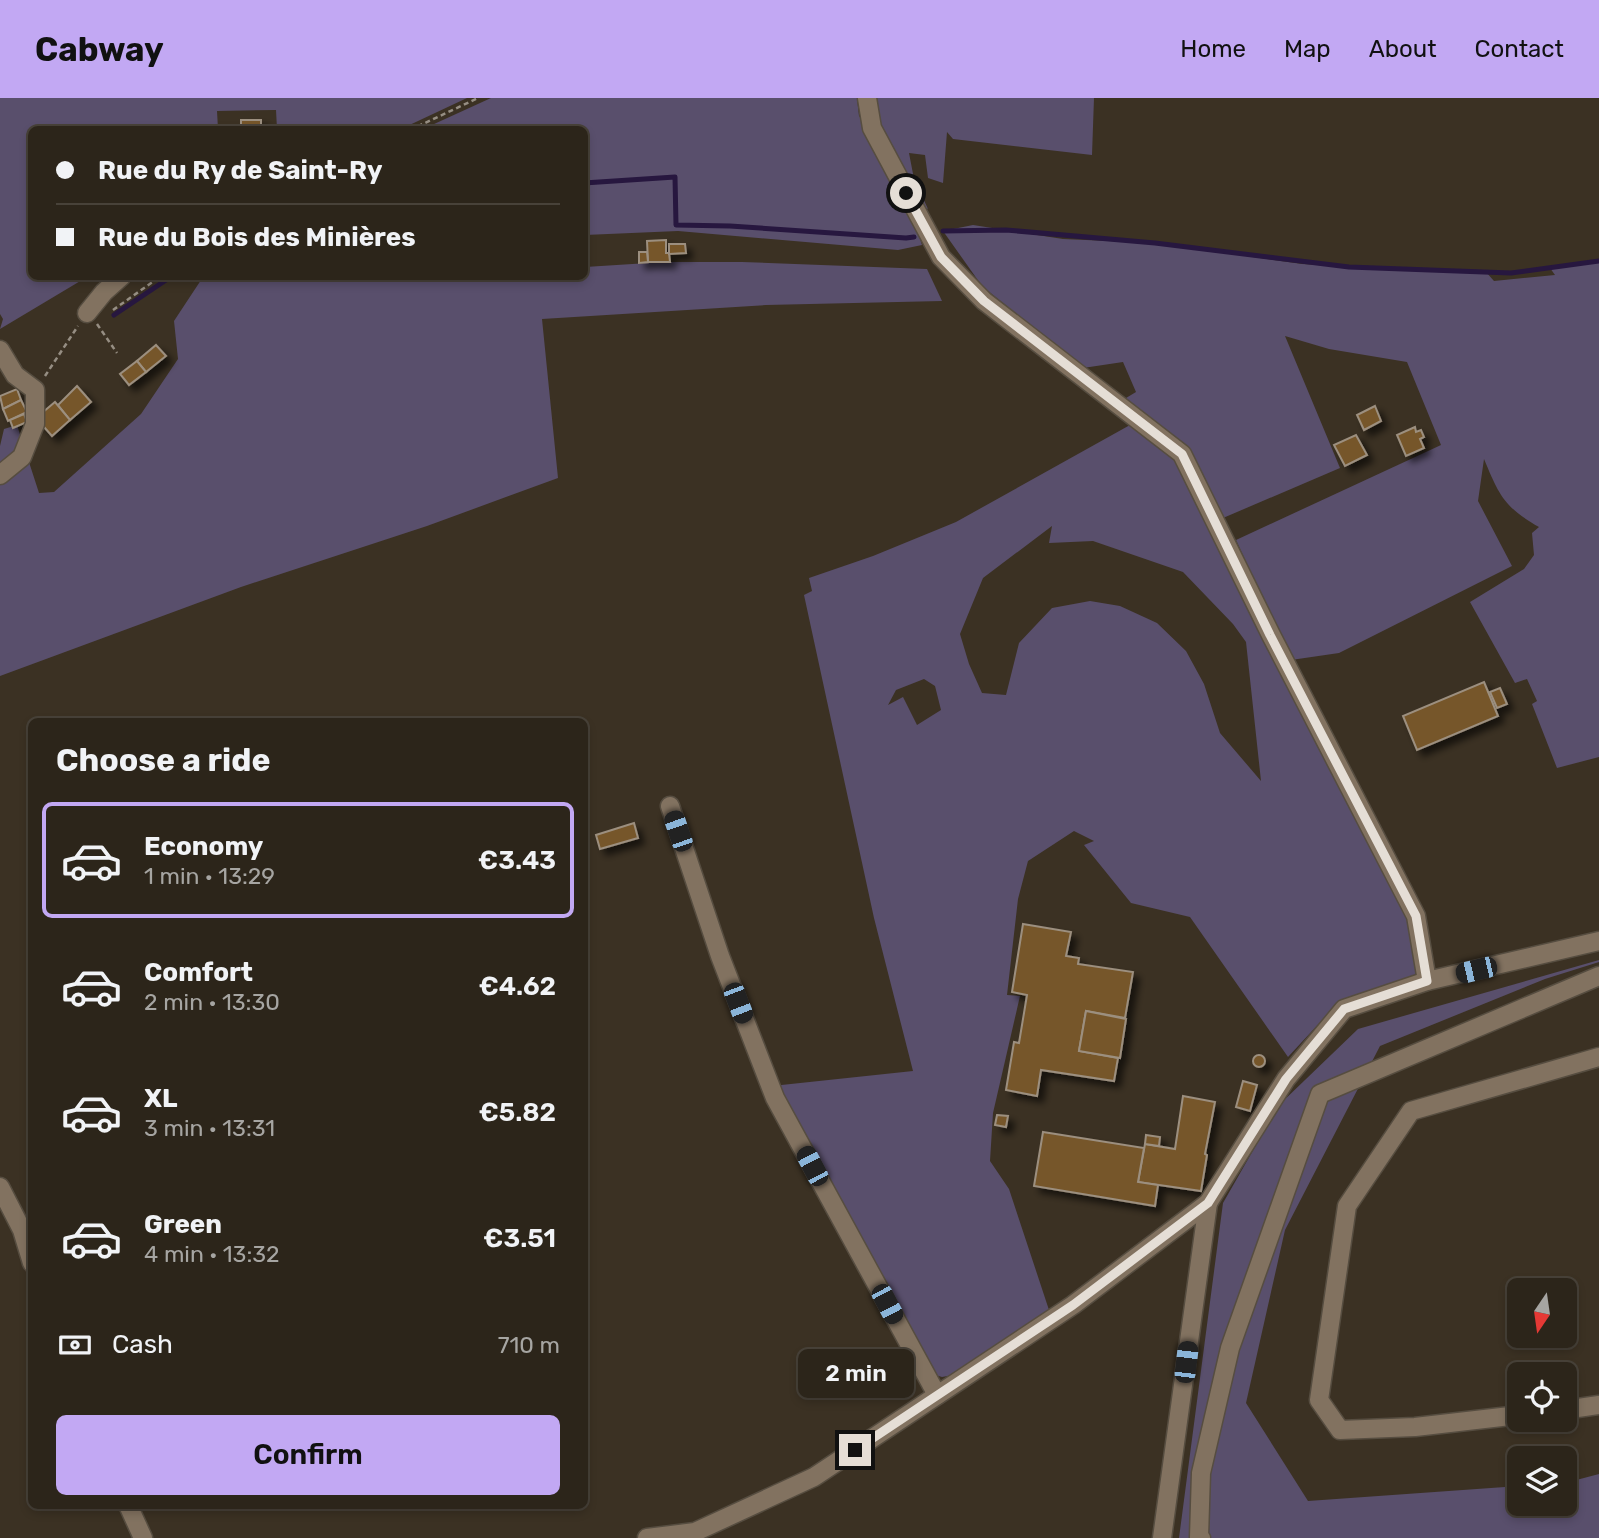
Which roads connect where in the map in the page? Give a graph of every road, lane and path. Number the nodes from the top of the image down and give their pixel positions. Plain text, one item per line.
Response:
1 (478, 98) edge
2 (867, 98) edge
3 (418, 126) edge
4 (118, 280) edge
5 (156, 280) edge
6 (87, 313) junction
7 (107, 314) dead end
8 (0, 350) edge
9 (117, 352) dead end
10 (35, 390) junction
11 (0, 475) edge
12 (670, 806) dead end
13 (1599, 942) edge
14 (1599, 976) edge
15 (1427, 981) junction
16 (1599, 1057) edge
17 (0, 1188) edge
18 (1208, 1203) junction
19 (28, 1250) edge
20 (937, 1395) junction
21 (1599, 1405) edge
22 (1577, 1408) edge
23 (1507, 1416) edge
24 (130, 1509) edge
25 (143, 1538) edge
26 (647, 1538) edge
27 (1162, 1538) edge
28 (1201, 1538) edge

1 - 3 path
2 - 15 street
4 - 6 street
5 - 7 path
6 - 9 path
6 - 10 path
8 - 10 street
10 - 11 street
12 - 20 street
13 - 15 street
14 - 28 street
15 - 18 street
16 - 23 street
17 - 19 street
18 - 20 street
18 - 27 street
20 - 26 street
21 - 22 street
24 - 25 street

